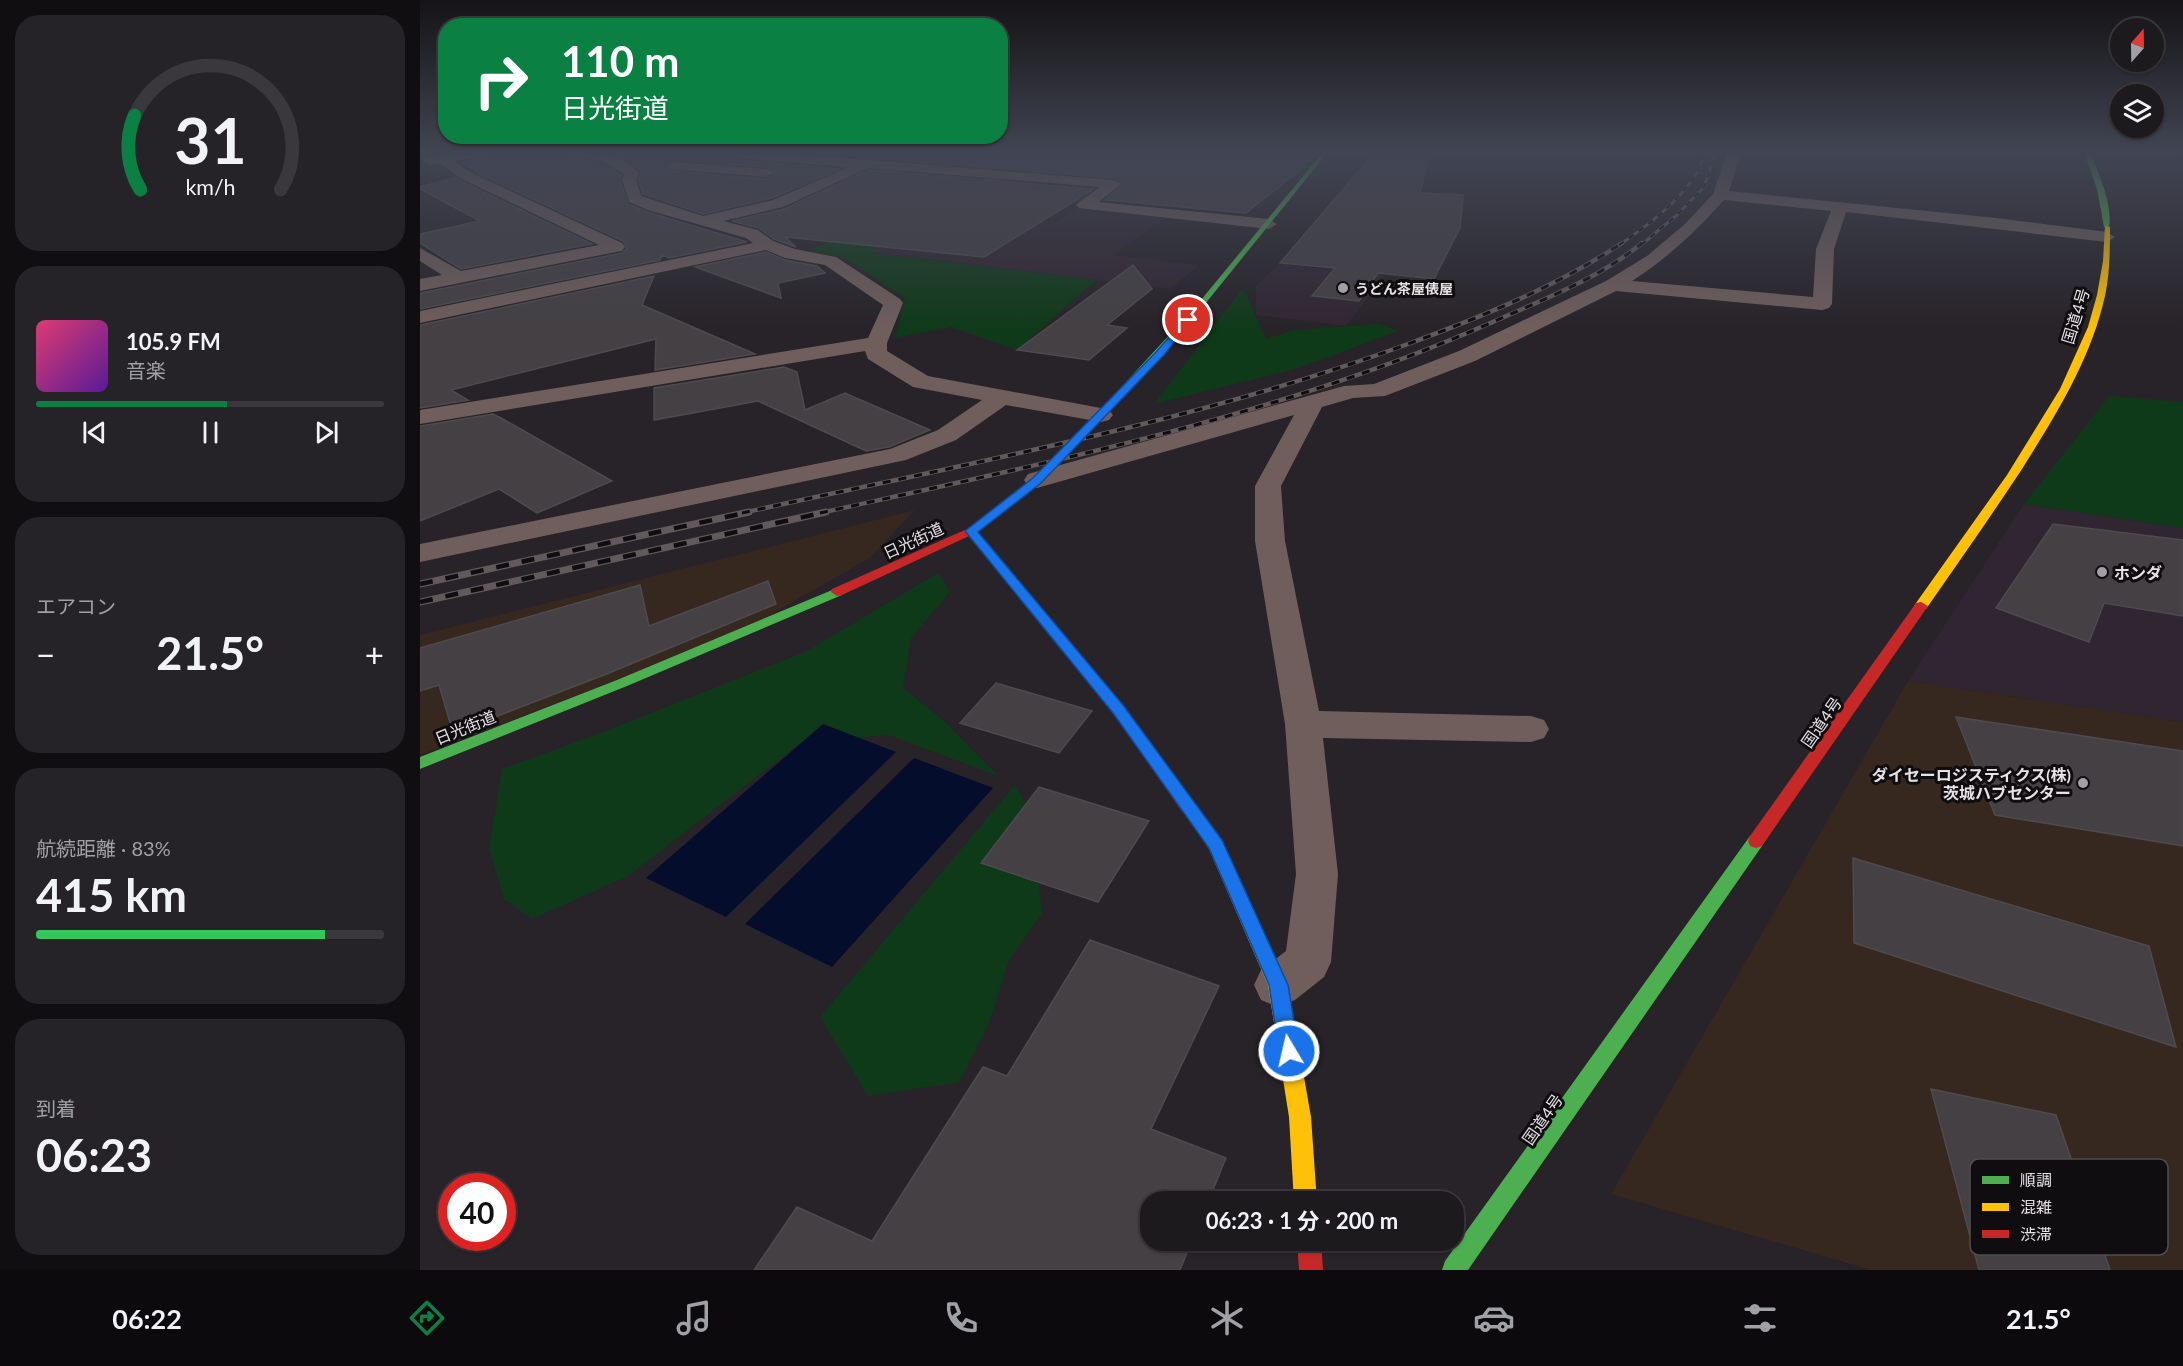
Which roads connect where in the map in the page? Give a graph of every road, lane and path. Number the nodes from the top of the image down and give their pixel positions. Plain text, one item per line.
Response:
1 (540, 211) edge
2 (669, 211) edge
3 (743, 211) edge
4 (1145, 211) edge
5 (1279, 211) edge
6 (1705, 211) edge
7 (1838, 211) edge
8 (1878, 211) edge
9 (2105, 211) edge
10 (702, 220) junction
11 (1269, 224) junction
12 (2107, 237) junction
13 (767, 245) junction
14 (420, 253) edge
15 (459, 278) junction
16 (420, 285) edge
17 (1613, 285) junction
18 (420, 317) edge
19 (876, 344) junction
20 (1002, 397) junction
21 (1312, 402) junction
22 (1101, 415) junction
23 (420, 417) edge
24 (1037, 480) junction
25 (971, 531) junction
26 (420, 553) edge
27 (1303, 724) junction
28 (1531, 729) dead end
29 (420, 763) edge
30 (1278, 985) junction
31 (1305, 1191) edge
32 (1310, 1251) edge
33 (1311, 1270) edge
34 (1454, 1270) edge

1 - 15 street
2 - 10 street
3 - 10 street
4 - 11 street
5 - 11 main road, 日光街道
6 - 17 street
7 - 17 street
8 - 12 street
9 - 12 main road, 国道4号
10 - 13 street
11 - 22 main road, 日光街道
12 - 34 main road, 国道4号
13 - 18 street
13 - 19 street
14 - 15 street
15 - 16 street
17 - 21 street
19 - 20 street
19 - 23 street
20 - 22 street
20 - 26 street
21 - 24 street
21 - 27 street
22 - 24 main road, 日光街道
24 - 25 main road, 日光街道
25 - 29 main road, 日光街道
25 - 30 main road
27 - 28 street
27 - 30 street
30 - 31 main road
32 - 33 main road

